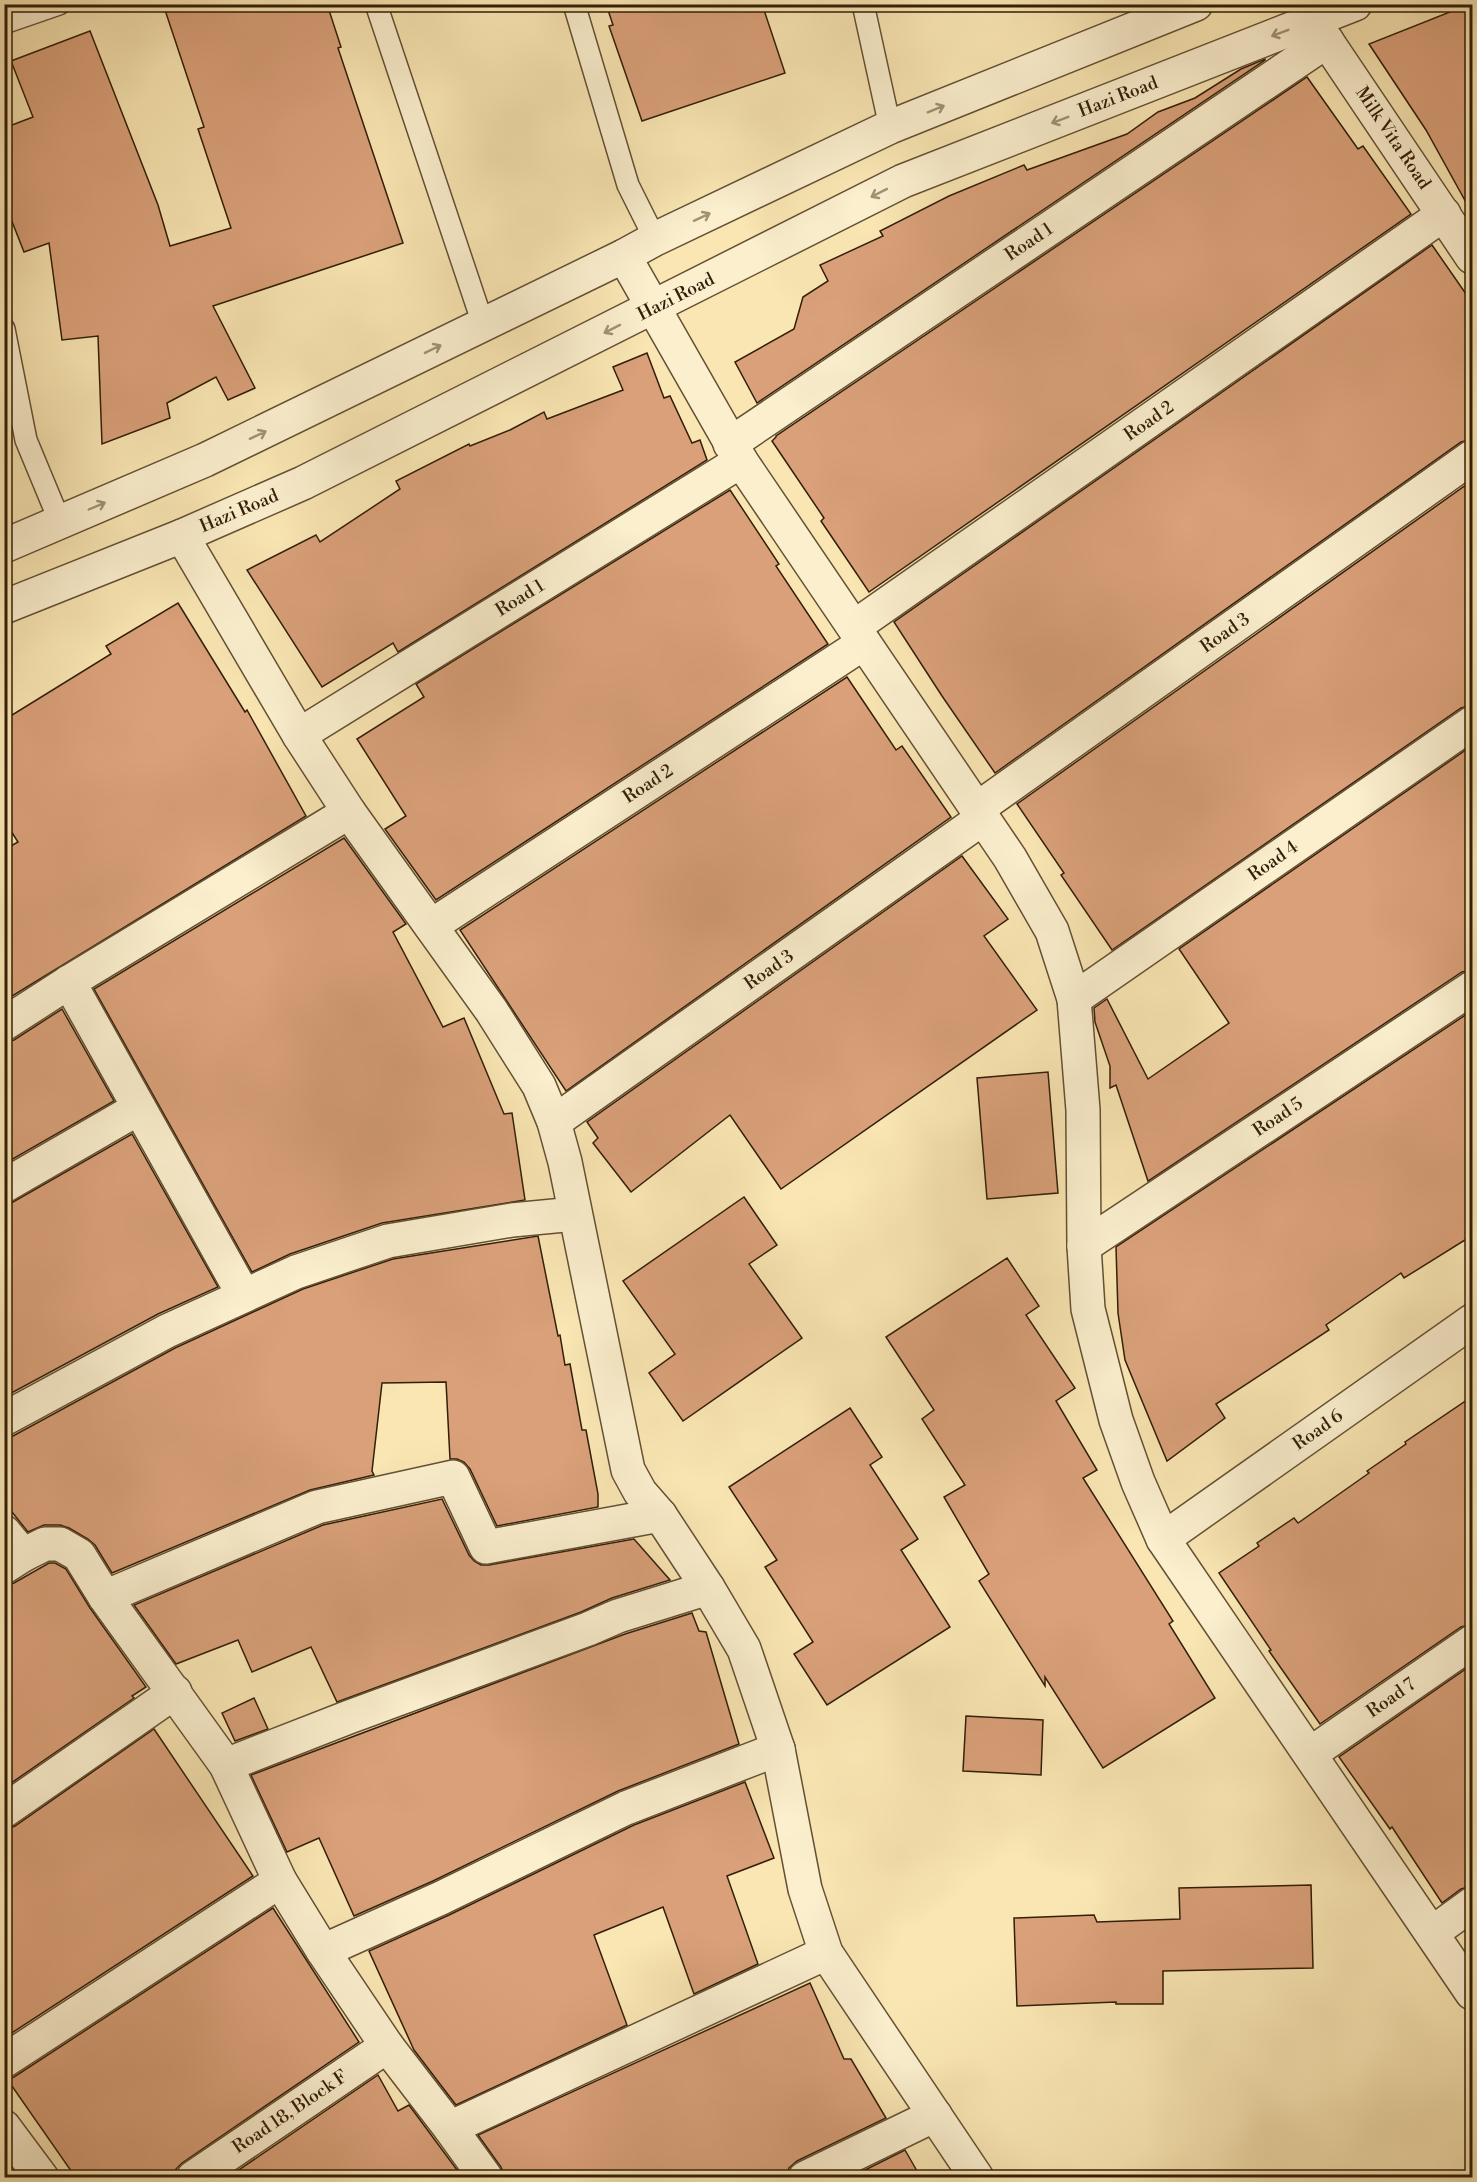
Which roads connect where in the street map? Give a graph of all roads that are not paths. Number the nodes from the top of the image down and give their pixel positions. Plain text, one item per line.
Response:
1 (60, 4) edge
2 (376, 4) edge
3 (574, 4) edge
4 (863, 4) edge
5 (1196, 4) edge
6 (1354, 4) edge
7 (4, 23) edge
8 (1319, 31) junction
9 (890, 127) junction
10 (1444, 214) junction
11 (656, 238) junction
12 (624, 256) junction
13 (1473, 257) edge
14 (654, 308) junction
15 (483, 324) junction
16 (4, 329) edge
17 (736, 453) junction
18 (1473, 457) edge
19 (60, 522) junction
20 (182, 536) junction
21 (4, 546) edge
22 (4, 607) edge
23 (859, 635) junction
24 (1473, 723) edge
25 (299, 735) junction
26 (349, 812) junction
27 (980, 813) junction
28 (431, 926) junction
29 (69, 982) junction
30 (1473, 988) edge
31 (1074, 999) junction
32 (4, 1024) edge
33 (139, 1108) junction
34 (554, 1122) junction
35 (4, 1186) edge
36 (575, 1214) junction
37 (1084, 1246) junction
38 (243, 1294) junction
39 (1473, 1321) edge
40 (4, 1419) edge
41 (660, 1515) junction
42 (1163, 1539) junction
43 (10, 1551) edge
44 (708, 1588) junction
45 (105, 1597) junction
46 (1473, 1642) edge
47 (175, 1692) junction
48 (778, 1749) junction
49 (1310, 1754) junction
50 (226, 1765) junction
51 (4, 1811) edge
52 (280, 1881) junction
53 (1473, 1904) edge
54 (1432, 1933) junction
55 (323, 1951) junction
56 (826, 1953) junction
57 (1473, 1993) edge
58 (387, 2046) junction
59 (4, 2061) edge
60 (935, 2115) junction
61 (4, 2127) edge
62 (450, 2128) junction
63 (42, 2178) edge
64 (193, 2178) edge
65 (486, 2178) edge
66 (805, 2178) edge
67 (977, 2178) edge

1 - 7 lane
2 - 15 lane
3 - 11 lane
4 - 9 lane
9 -> 5 street
6 - 8 street, Hazi Road
8 - 10 street, Milk Vita Road
8 -> 14 street, Hazi Road
8 - 17 street, Road 1
11 -> 9 street
10 - 13 street, Milk Vita Road
10 - 23 street, Road 2
11 - 12 street
12 - 14 street
12 - 15 street
14 - 17 street
14 -> 20 street, Hazi Road
19 -> 15 street
16 - 19 lane
17 - 23 street
17 - 25 street, Road 1
18 - 27 street, Road 3
19 - 21 street
20 - 22 street, Hazi Road
20 - 25 street
23 - 27 street
23 - 28 street, Road 2
24 - 31 street, Road 4
25 - 26 street
26 - 28 street
26 - 29 street
27 - 31 street
27 - 34 street, Road 3
28 - 34 street
29 - 32 street
29 - 33 street
30 - 37 street, Road 5
31 - 37 street
33 - 35 street
33 - 38 street
34 - 36 street
36 - 38 street
36 - 41 street
37 - 42 street
38 - 40 street
39 - 42 street, Road 6
41 - 44 street
41 - 45 street
42 - 49 street
43 - 45 street
44 - 48 street
44 - 50 street
45 - 47 street
46 - 49 street, Road 7
47 - 50 street
47 - 51 street
48 - 55 street
48 - 56 street
49 - 54 street
50 - 52 street
52 - 55 street
52 - 59 street
53 - 54 street
54 - 57 street
55 - 58 street
56 - 60 street
56 - 62 street
58 - 62 street
58 - 64 street, Road 18, Block F
60 - 66 street
60 - 67 street
61 - 63 street
62 - 65 street

